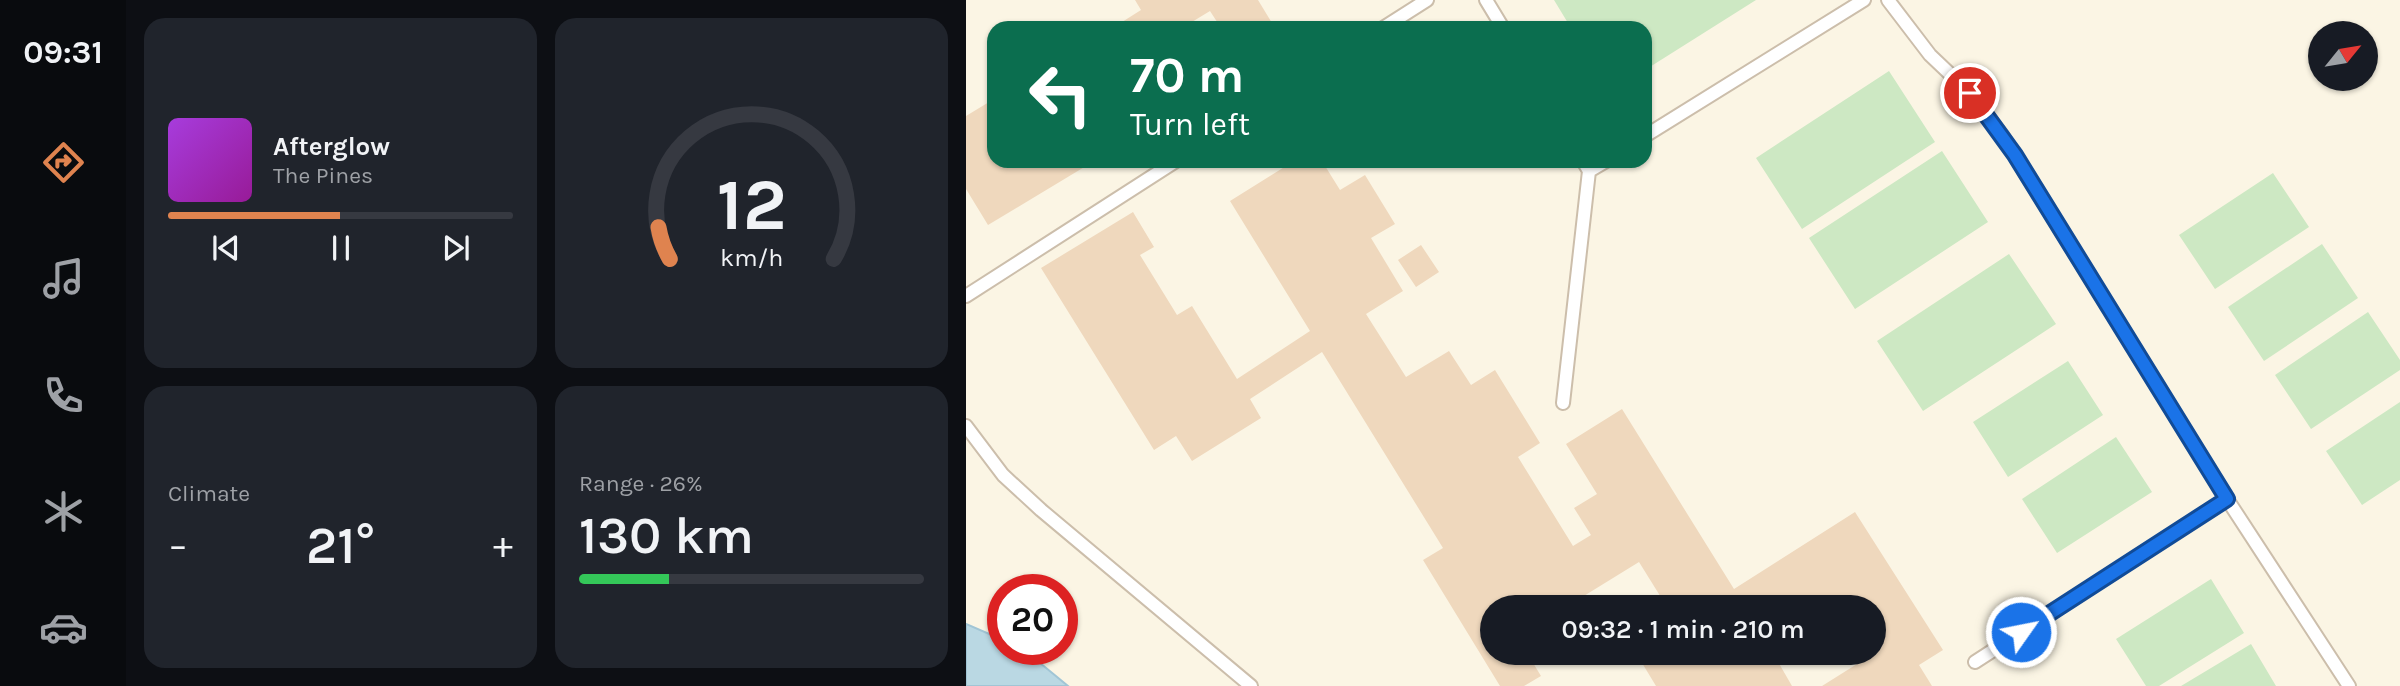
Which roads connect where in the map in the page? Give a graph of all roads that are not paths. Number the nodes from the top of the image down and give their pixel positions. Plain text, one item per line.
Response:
1 (1427, 0) edge
2 (1486, 0) edge
3 (1864, 0) edge
4 (1888, 0) edge
5 (1394, 21) edge
6 (1499, 21) edge
7 (1652, 132) edge
8 (1165, 168) edge
9 (1586, 168) edge
10 (966, 296) edge
11 (1563, 403) dead end
12 (966, 426) edge
13 (2227, 499) junction
14 (1975, 662) dead end
15 (1251, 686) edge
16 (2349, 686) edge

1 - 5 lane
2 - 6 lane
3 - 7 lane
4 - 13 lane
8 - 10 lane
9 - 11 lane
12 - 15 lane
13 - 14 lane
13 - 16 lane

